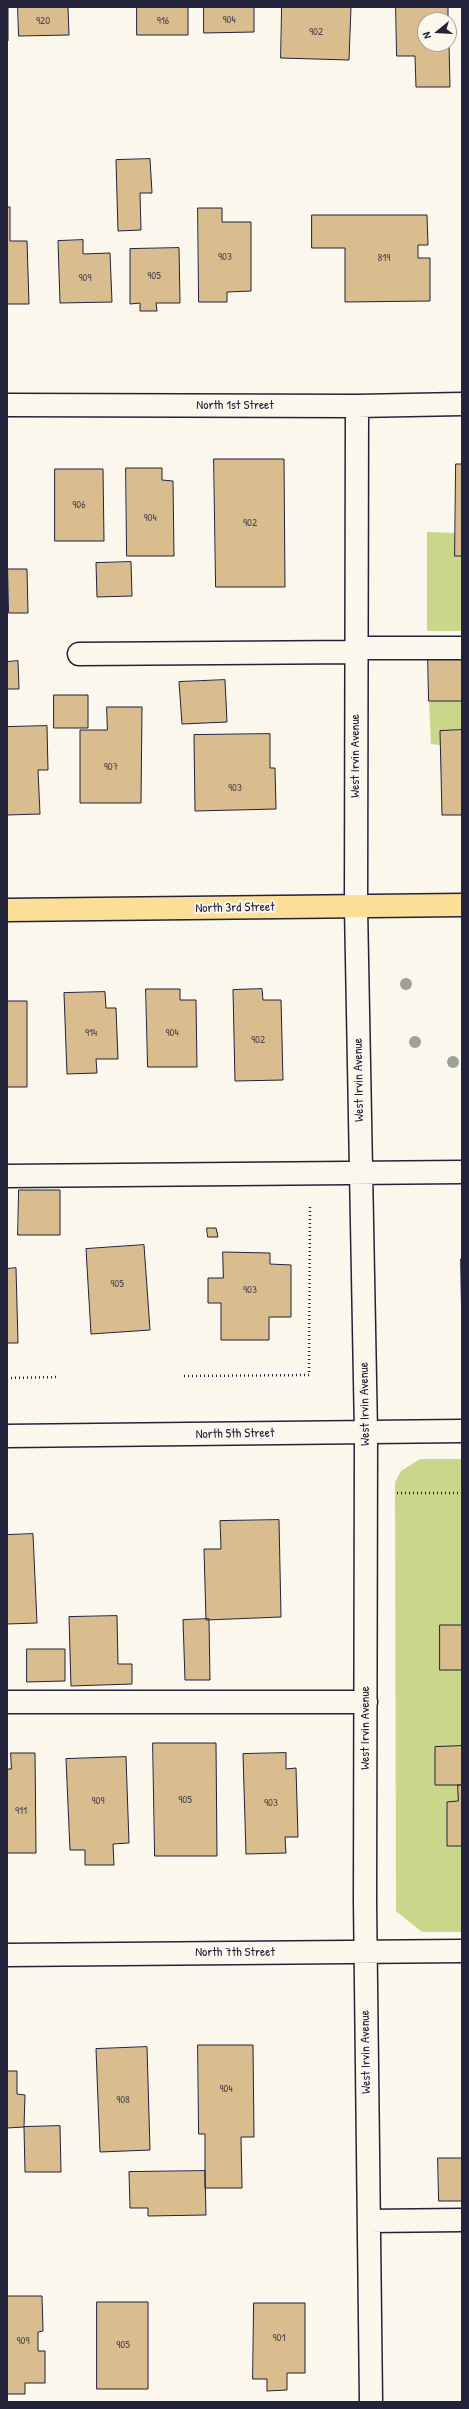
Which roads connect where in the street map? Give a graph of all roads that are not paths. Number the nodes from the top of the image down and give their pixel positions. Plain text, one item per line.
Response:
1 (462, 404) edge
2 (7, 405) edge
3 (357, 406) junction
4 (462, 648) edge
5 (356, 650) junction
6 (79, 654) dead end
7 (462, 905) edge
8 (356, 907) junction
9 (7, 910) edge
10 (361, 1172) junction
11 (462, 1172) edge
12 (7, 1176) edge
13 (462, 1431) edge
14 (366, 1433) junction
15 (7, 1436) edge
16 (7, 1702) edge
17 (366, 1702) junction
18 (462, 1951) edge
19 (365, 1952) junction
20 (7, 1955) edge
21 (462, 2220) edge
22 (369, 2221) junction
23 (371, 2402) edge

1 - 3 street, North 1st Street
2 - 3 street, North 1st Street
3 - 5 street, West Irvin Avenue
4 - 5 street
5 - 6 street
5 - 8 street, West Irvin Avenue
7 - 8 main road, North 3rd Street
8 - 9 main road, North 3rd Street
8 - 10 street, West Irvin Avenue
10 - 11 street
10 - 12 street
10 - 14 street, West Irvin Avenue
13 - 14 street, North 5th Street
14 - 15 street, North 5th Street
14 - 17 street, West Irvin Avenue
16 - 17 street
17 - 19 street, West Irvin Avenue
18 - 19 street, North 7th Street
19 - 20 street, North 7th Street
19 - 22 street, West Irvin Avenue
21 - 22 street
22 - 23 street, West Irvin Avenue

